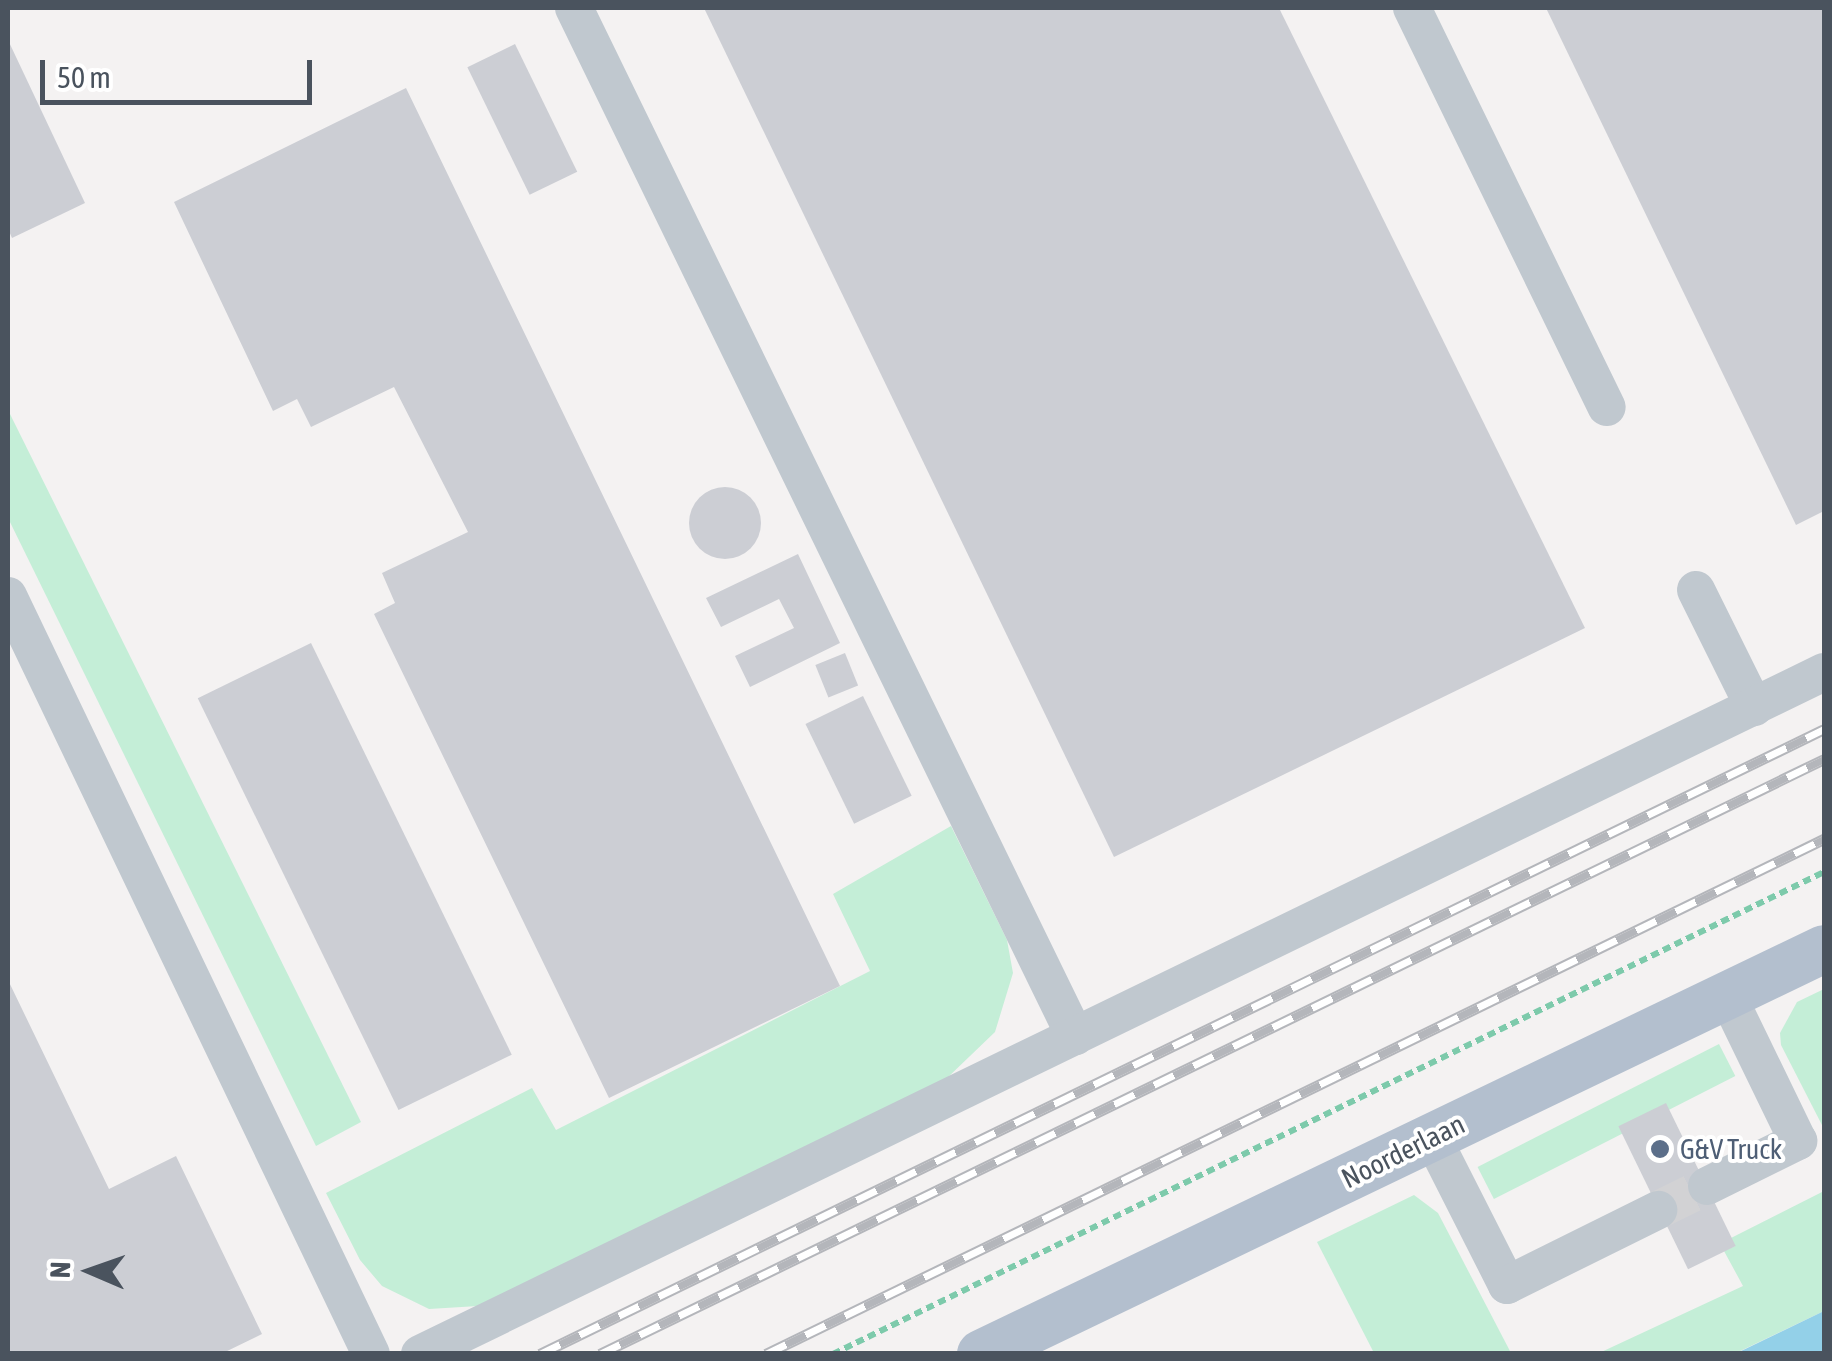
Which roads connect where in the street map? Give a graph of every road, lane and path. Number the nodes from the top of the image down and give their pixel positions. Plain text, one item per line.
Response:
1 (574, 8) edge
2 (1412, 8) edge
3 (1607, 407) dead end
4 (1696, 590) dead end
5 (8, 596) edge
6 (1824, 672) edge
7 (1754, 707) junction
8 (1824, 872) edge
9 (1824, 949) edge
10 (1728, 997) junction
11 (1075, 1036) junction
12 (1432, 1137) junction
13 (1706, 1186) tunnel mouth
14 (1658, 1210) tunnel mouth
15 (436, 1350) edge
16 (370, 1354) edge
17 (832, 1354) edge
18 (980, 1354) edge

1 - 11 lane
2 - 3 lane
4 - 7 lane
5 - 16 lane
6 - 7 lane
7 - 11 lane
8 - 17 path
9 - 10 main road, Noorderlaan
10 - 12 main road, Noorderlaan
10 - 13 lane
11 - 15 lane
12 - 14 lane
12 - 18 main road, Noorderlaan

